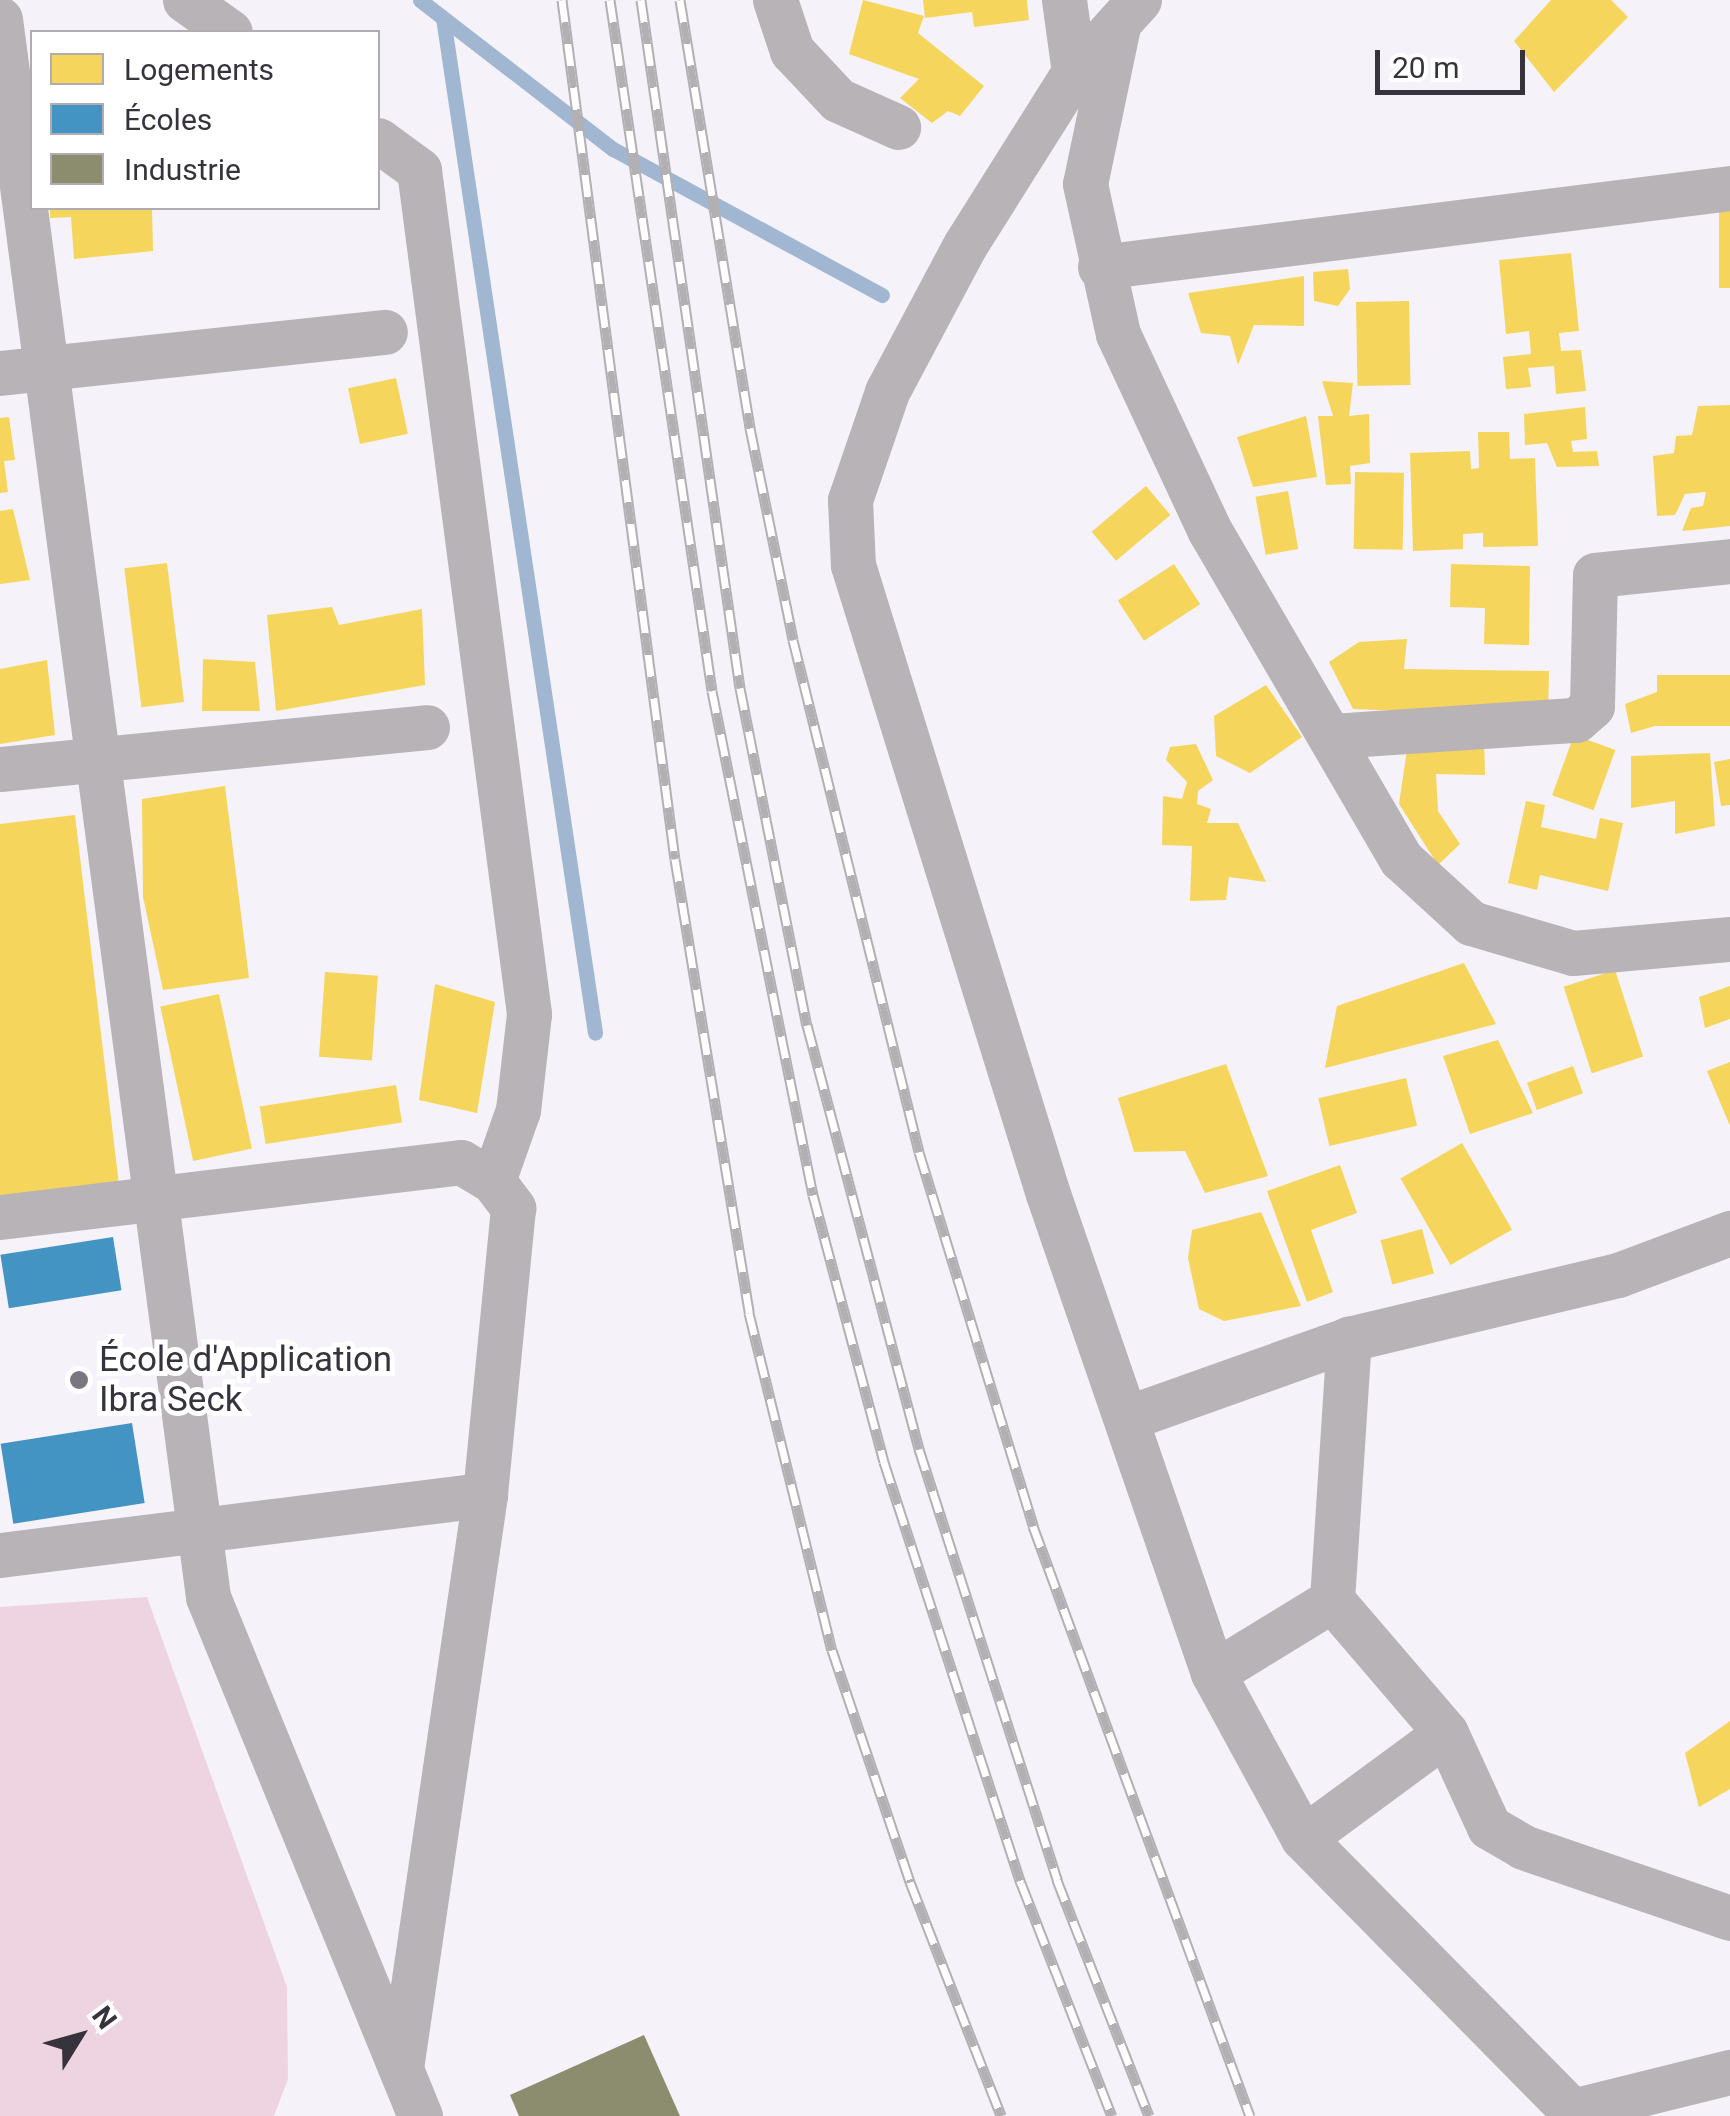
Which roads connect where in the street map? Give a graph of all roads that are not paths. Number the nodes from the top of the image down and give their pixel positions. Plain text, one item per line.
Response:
1 (185, 0) edge
2 (775, 0) edge
3 (1064, 0) edge
4 (1128, 13) edge
5 (0, 19) edge
6 (227, 30) edge
7 (1074, 72) junction
8 (898, 126) dead end
9 (380, 142) edge
10 (1730, 188) edge
11 (1100, 267) junction
12 (386, 332) dead end
13 (46, 367) junction
14 (0, 373) edge
15 (1730, 562) edge
16 (428, 727) dead end
17 (1332, 736) junction
18 (97, 756) junction
19 (0, 769) edge
20 (1730, 939) edge
21 (492, 1182) junction
22 (156, 1200) junction
23 (0, 1217) edge
24 (1730, 1232) edge
25 (1349, 1339) junction
26 (1127, 1418) junction
27 (484, 1495) junction
28 (199, 1526) junction
29 (0, 1555) edge
30 (1332, 1600) junction
31 (1213, 1673) junction
32 (1446, 1734) junction
33 (1303, 1838) junction
34 (1730, 1918) edge
35 (401, 2068) junction
36 (1730, 2072) edge
37 (1575, 2113) edge
38 (420, 2116) edge

1 - 6 street
2 - 8 street
3 - 7 street
4 - 7 street
4 - 11 street
5 - 13 street
7 - 26 street
9 - 21 street
10 - 11 street
11 - 17 street
12 - 13 street
13 - 14 street
13 - 18 street
15 - 17 street
16 - 18 street
17 - 20 street
18 - 19 street
18 - 22 street
21 - 22 street
21 - 27 street
22 - 23 street
22 - 28 street
24 - 25 street
25 - 26 street
25 - 30 street
26 - 31 street
27 - 28 street
27 - 35 street
28 - 29 street
28 - 35 street
30 - 31 street
30 - 32 street
31 - 33 street
32 - 33 street
32 - 34 street
33 - 37 street
35 - 38 street
36 - 37 street

